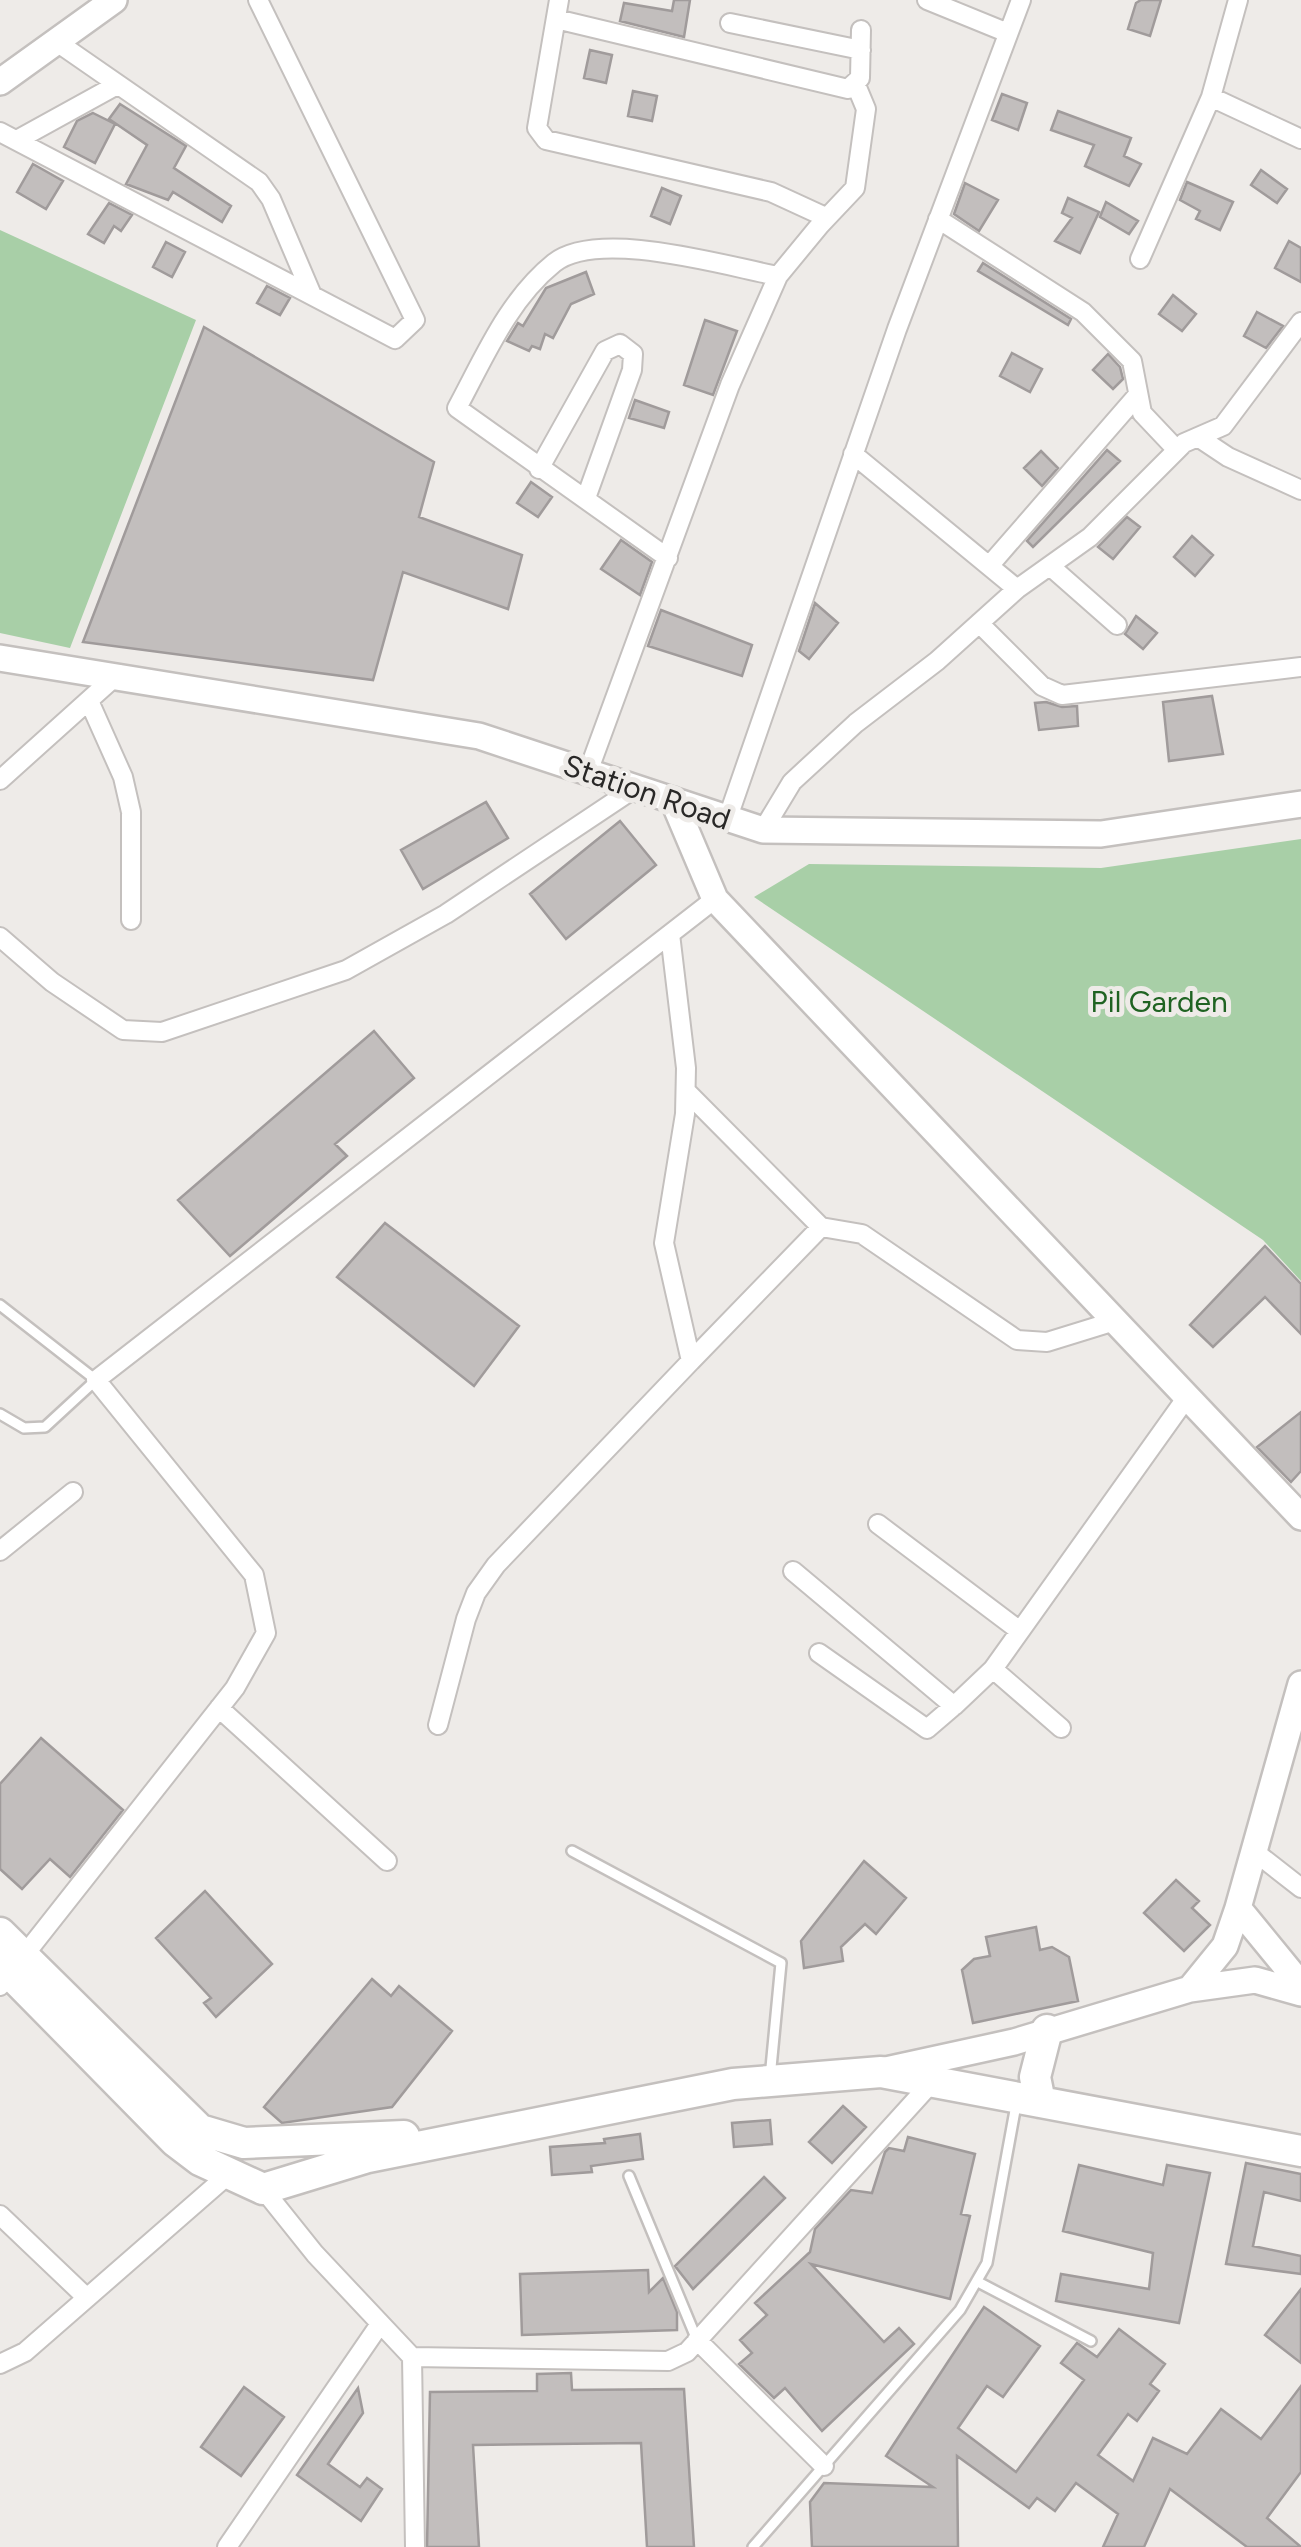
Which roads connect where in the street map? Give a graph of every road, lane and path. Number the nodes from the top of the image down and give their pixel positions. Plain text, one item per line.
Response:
1 (114, 0) edge
2 (258, 0) edge
3 (927, 0) edge
4 (1021, 0) edge
5 (1238, 0) edge
6 (557, 10) edge
7 (730, 23) dead end
8 (861, 30) dead end
9 (1008, 34) junction
10 (54, 40) junction
11 (861, 50) junction
12 (0, 82) edge
13 (856, 85) junction
14 (115, 86) junction
15 (1211, 97) junction
16 (9, 136) edge
17 (1301, 139) edge
18 (938, 219) junction
19 (820, 226) junction
20 (1140, 259) dead end
21 (778, 276) junction
22 (312, 295) junction
23 (1301, 322) edge
24 (1136, 397) junction
25 (1198, 437) junction
26 (1177, 450) junction
27 (853, 454) junction
28 (539, 469) junction
29 (1301, 490) edge
30 (586, 498) junction
31 (668, 558) junction
32 (988, 566) junction
33 (1050, 566) junction
34 (1017, 590) junction
35 (979, 624) junction
36 (1117, 625) dead end
37 (0, 658) edge
38 (1301, 667) edge
39 (118, 674) junction
40 (89, 701) junction
41 (588, 772) junction
42 (0, 780) edge
43 (635, 788) junction
44 (672, 800) junction
45 (1301, 804) edge
46 (727, 820) junction
47 (763, 830) junction
48 (715, 899) junction
49 (131, 920) dead end
50 (670, 934) junction
51 (0, 937) edge
52 (686, 1091) junction
53 (821, 1228) junction
54 (0, 1305) edge
55 (1115, 1321) junction
56 (691, 1361) junction
57 (96, 1380) junction
58 (1187, 1397) junction
59 (0, 1414) edge
60 (72, 1492) dead end
61 (1301, 1517) edge
62 (878, 1524) dead end
63 (0, 1551) edge
64 (793, 1570) dead end
65 (1020, 1631) junction
66 (820, 1653) dead end
67 (993, 1669) junction
68 (1301, 1684) edge
69 (955, 1705) junction
70 (219, 1708) junction
71 (438, 1726) dead end
72 (1061, 1728) dead end
73 (572, 1851) dead end
74 (1255, 1852) junction
75 (387, 1861) dead end
76 (1301, 1888) edge
77 (1238, 1908) junction
78 (0, 1933) edge
79 (9, 1970) edge
80 (1301, 1985) edge
81 (1190, 1989) junction
82 (1301, 1993) edge
83 (1046, 2030) junction
84 (881, 2072) junction
85 (770, 2081) junction
86 (932, 2082) junction
87 (1029, 2100) junction
88 (482, 2134) junction
89 (214, 2136) junction
90 (1301, 2151) edge
91 (223, 2171) junction
92 (629, 2176) dead end
93 (263, 2188) junction
94 (0, 2215) edge
95 (978, 2282) junction
96 (87, 2298) junction
97 (380, 2324) junction
98 (698, 2340) junction
99 (1092, 2341) dead end
100 (412, 2357) junction
101 (0, 2363) edge
102 (0, 2376) edge
103 (824, 2466) junction
104 (226, 2547) edge
105 (415, 2547) edge
106 (753, 2547) edge

1 - 10 main road
2 - 22 street
3 - 9 street
4 - 9 street
5 - 15 street
6 - 13 street
6 - 19 street
7 - 11 street
8 - 11 street
9 - 18 street
10 - 12 main road
10 - 14 street
11 - 13 street
13 - 19 street
14 - 16 street
14 - 22 street
15 - 17 street
15 - 20 street
16 - 22 street
18 - 24 street
18 - 27 street
19 - 21 street
21 - 28 street
21 - 31 street
23 - 25 street
24 - 26 street
24 - 32 street
25 - 26 street
25 - 29 street
26 - 33 street
27 - 32 street
27 - 46 street
28 - 30 street
28 - 30 street
30 - 31 street
31 - 41 street
32 - 34 street
33 - 34 street
33 - 36 street
34 - 35 street
35 - 38 street
35 - 47 street
37 - 39 main road, Station Road
39 - 40 street
39 - 41 main road, Station Road
40 - 42 street
40 - 49 street
41 - 43 main road, Station Road
43 - 44 main road, Station Road
43 - 51 street
44 - 46 main road, Station Road
44 - 48 main road
45 - 47 main road, Station Road
46 - 47 main road, Station Road
48 - 50 street
48 - 55 main road
50 - 52 street
50 - 57 street
52 - 53 street
52 - 56 street
53 - 55 street
53 - 56 street
54 - 57 lane
55 - 58 main road
56 - 71 street
57 - 59 lane
57 - 70 street
58 - 61 main road
58 - 65 street
60 - 63 street
62 - 65 street
64 - 69 street
65 - 67 street
66 - 69 street
67 - 69 street
67 - 72 street
68 - 74 main road
70 - 75 street
70 - 79 street
73 - 85 lane
74 - 76 street
74 - 77 main road
77 - 80 main road
77 - 81 main road
78 - 79 main road
79 - 89 main road
79 - 91 main road
81 - 82 main road
81 - 83 main road
83 - 84 main road
83 - 87 main road
84 - 85 main road
84 - 86 main road
85 - 88 main road
86 - 87 main road
86 - 98 street
87 - 90 main road
87 - 95 lane
88 - 89 main road
88 - 93 main road
89 - 91 main road
91 - 93 main road
91 - 96 street
92 - 98 lane
93 - 97 street
94 - 96 street
95 - 99 lane
95 - 103 lane
96 - 101 street
97 - 100 street
97 - 104 street
98 - 100 street
98 - 103 street
100 - 105 street
101 - 102 street
103 - 106 lane

